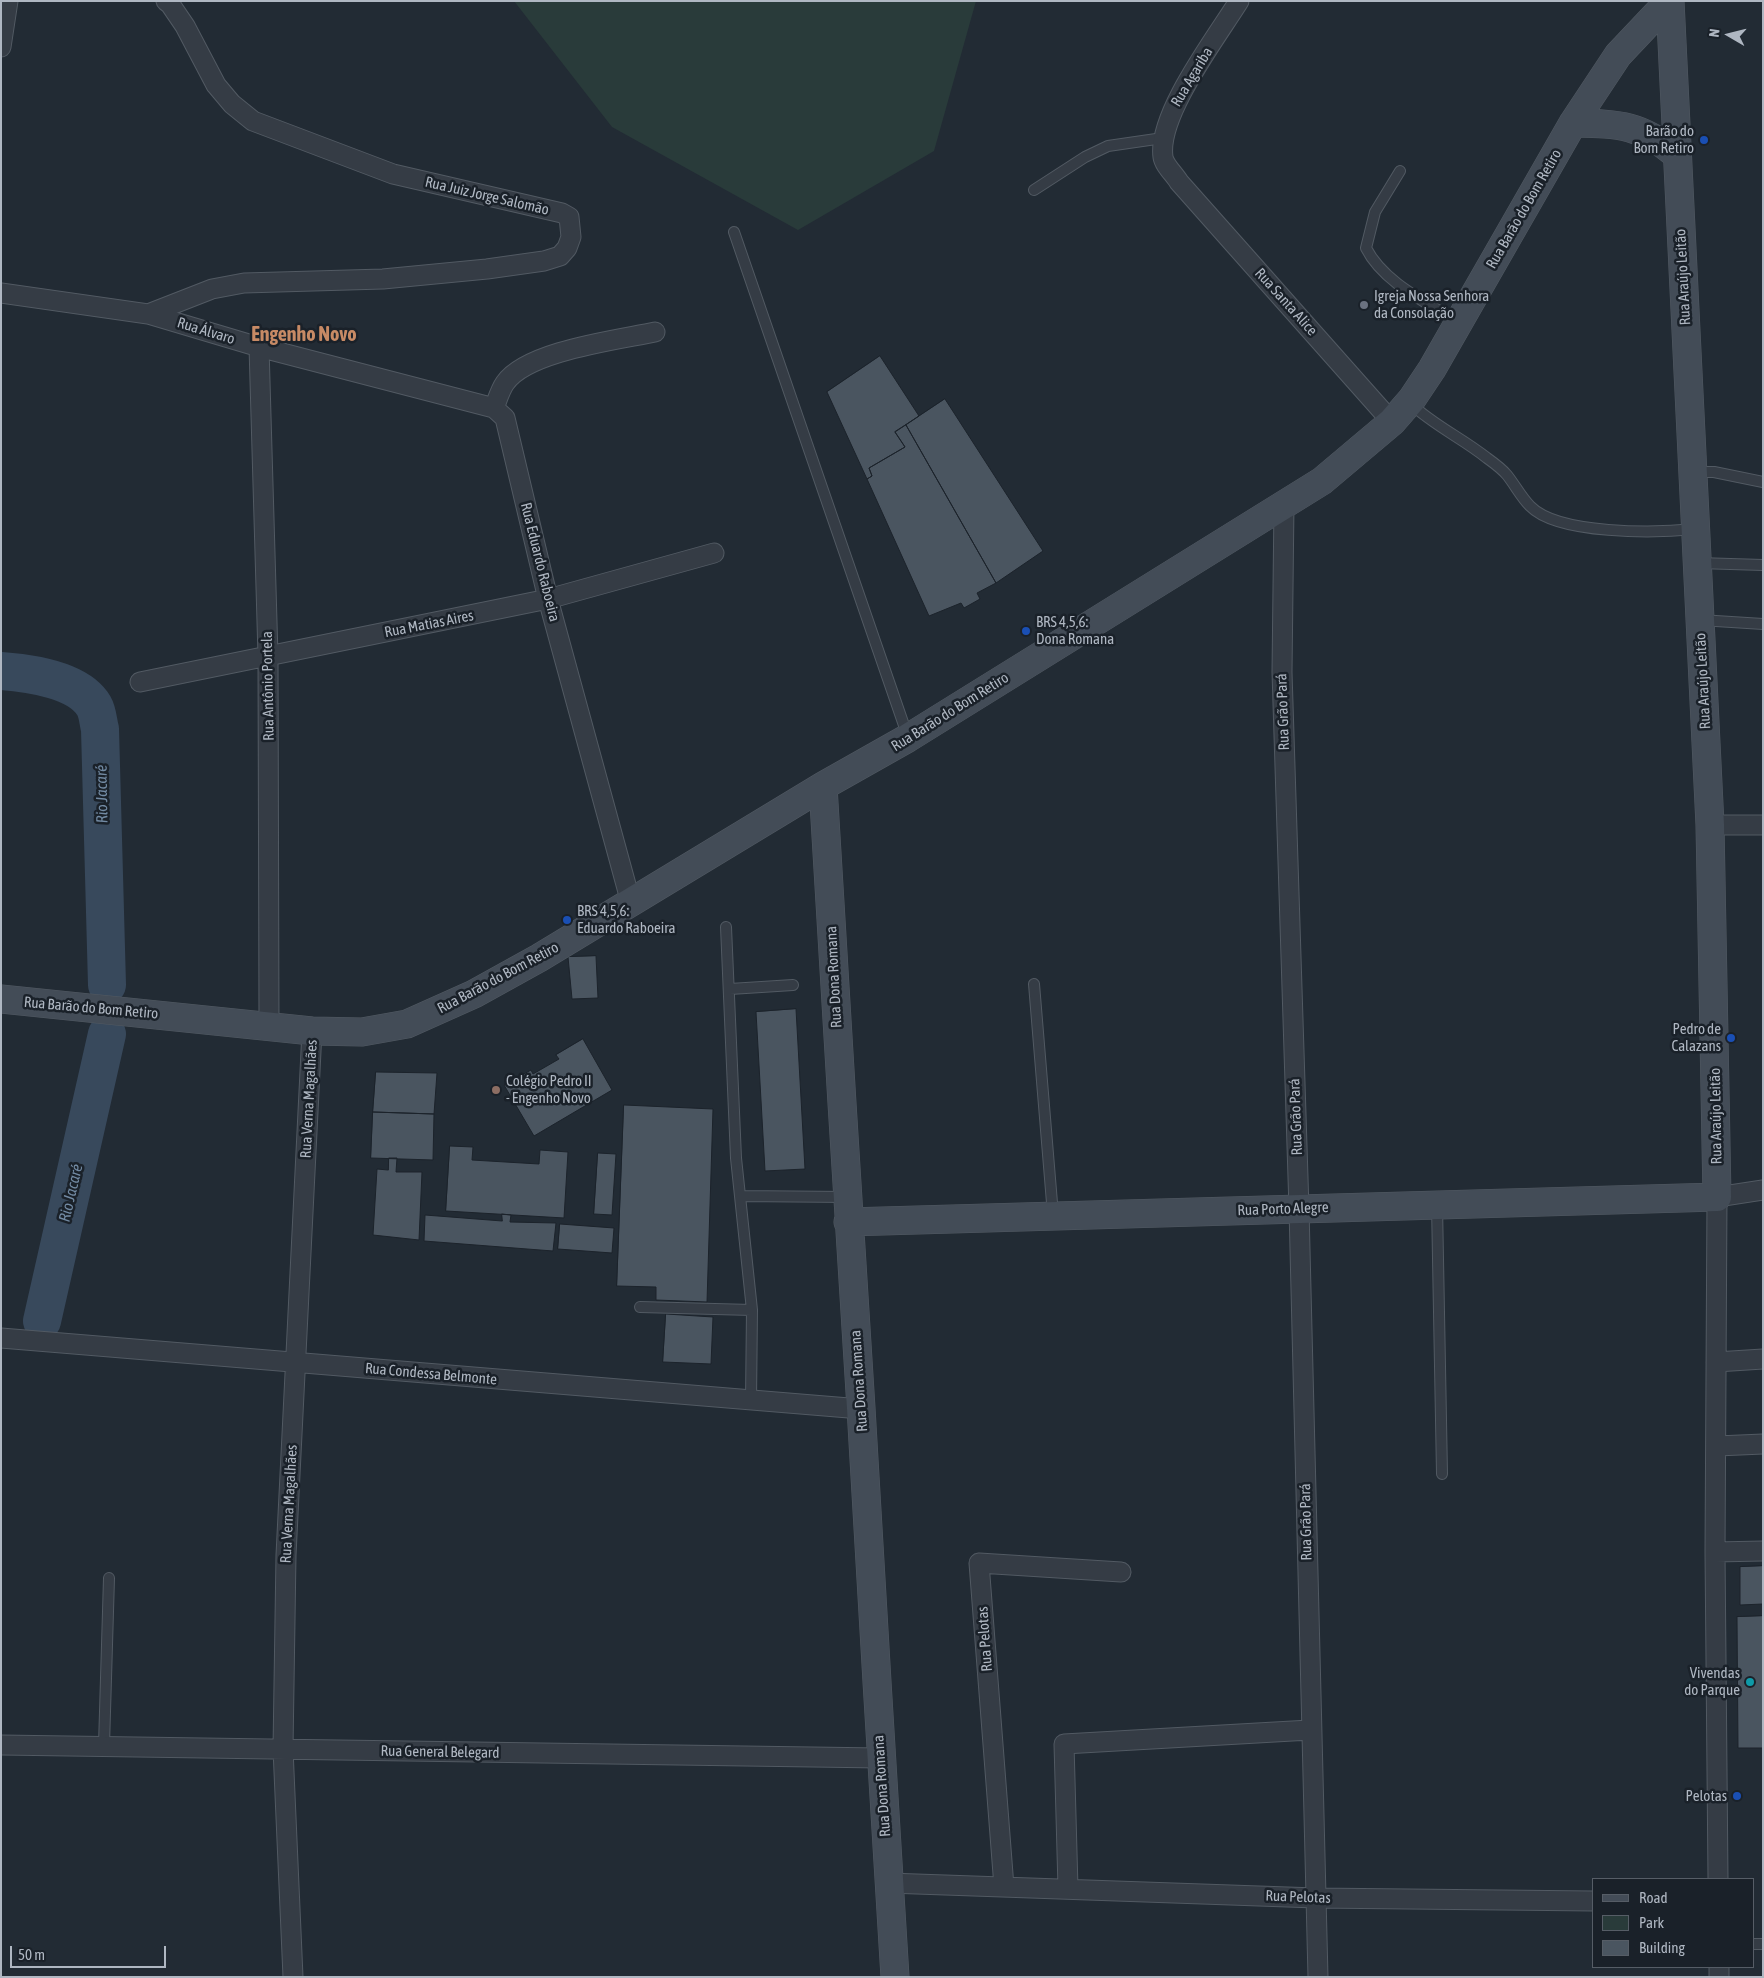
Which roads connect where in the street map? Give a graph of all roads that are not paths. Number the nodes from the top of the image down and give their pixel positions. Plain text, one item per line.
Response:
1 (8, 1) edge
2 (166, 1) edge
3 (1238, 1) edge
4 (1669, 1) edge
5 (1, 47) edge
6 (1573, 123) junction
7 (1163, 138) junction
8 (1677, 155) junction
9 (1400, 171) dead end
10 (1180, 182) joint
11 (1034, 190) dead end
12 (734, 232) dead end
13 (1, 293) edge
14 (148, 314) junction
15 (1459, 323) junction
16 (655, 332) dead end
17 (259, 348) junction
18 (1410, 402) junction
19 (494, 408) junction
20 (1392, 422) junction
21 (1692, 472) junction
22 (1763, 482) edge
23 (1284, 504) junction
24 (1695, 530) junction
25 (714, 553) dead end
26 (1697, 562) junction
27 (1763, 565) edge
28 (548, 599) junction
29 (1700, 620) junction
30 (1763, 624) edge
31 (268, 656) junction
32 (140, 682) dead end
33 (908, 738) junction
34 (823, 786) junction
35 (1710, 825) junction
36 (1763, 825) edge
37 (631, 903) junction
38 (726, 927) dead end
39 (1034, 984) dead end
40 (793, 985) dead end
41 (730, 989) junction
42 (1, 999) edge
43 (269, 1025) junction
44 (312, 1031) junction
45 (1763, 1190) edge
46 (740, 1196) junction
47 (1717, 1197) junction
48 (1437, 1205) junction
49 (847, 1209) junction
50 (1299, 1209) junction
51 (1053, 1216) junction
52 (640, 1307) dead end
53 (752, 1310) junction
54 (1, 1338) edge
55 (1763, 1360) edge
56 (1716, 1362) junction
57 (296, 1363) junction
58 (751, 1400) junction
59 (861, 1409) junction
60 (1763, 1444) edge
61 (1717, 1446) junction
62 (1442, 1474) dead end
63 (1763, 1551) edge
64 (1715, 1552) junction
65 (1121, 1572) dead end
66 (110, 1578) dead end
67 (1310, 1730) junction
68 (1, 1745) edge
69 (104, 1745) junction
70 (283, 1749) junction
71 (880, 1758) junction
72 (1718, 1878) edge
73 (888, 1882) junction
74 (1004, 1887) junction
75 (1068, 1888) junction
76 (1316, 1898) junction
77 (1592, 1902) edge
78 (293, 1977) edge
79 (895, 1977) edge
80 (1318, 1977) edge

1 - 5 street
2 - 14 street, Rua Juiz Jorge Salomão
3 - 7 street, Rua Agariba
4 - 6 street, Rua Barão do Bom Retiro
4 - 8 street, Rua Araújo Leitão
6 - 8 street
6 - 15 street, Rua Barão do Bom Retiro
7 - 10 street, Rua Agariba
7 - 11 lane
8 - 21 street, Rua Araújo Leitão
9 - 15 lane
10 - 20 street, Rua Santa Alice
12 - 33 lane
13 - 14 street, Rua Álvaro
14 - 17 street, Rua Álvaro
15 - 18 street, Rua Barão do Bom Retiro
16 - 19 street
17 - 19 street, Rua Álvaro
17 - 31 street, Rua Antônio Portela
18 - 20 street, Rua Barão do Bom Retiro
18 - 24 lane
19 - 28 street, Rua Eduardo Raboeira
20 - 23 street, Rua Barão do Bom Retiro
21 - 22 lane
21 - 24 street, Rua Araújo Leitão
23 - 33 street, Rua Barão do Bom Retiro
23 - 50 street, Rua Grão Pará
24 - 26 street, Rua Araújo Leitão
25 - 28 street, Rua Matias Aires
26 - 27 lane
26 - 29 street, Rua Araújo Leitão
28 - 31 street, Rua Matias Aires
28 - 37 street, Rua Eduardo Raboeira
29 - 30 lane
29 - 35 street, Rua Araújo Leitão
31 - 32 street, Rua Matias Aires
31 - 43 street, Rua Antônio Portela
33 - 34 street, Rua Barão do Bom Retiro
34 - 37 street, Rua Barão do Bom Retiro
34 - 49 street, Rua Dona Romana
35 - 36 street
35 - 47 street, Rua Araújo Leitão
37 - 44 street, Rua Barão do Bom Retiro
38 - 41 lane
39 - 51 lane
40 - 41 lane
41 - 46 lane
42 - 43 street, Rua Barão do Bom Retiro
43 - 44 street, Rua Barão do Bom Retiro
44 - 57 street, Rua Verna Magalhães
45 - 47 street
46 - 49 lane
46 - 53 lane
47 - 48 street, Rua Porto Alegre
47 - 56 street, Rua Araújo Leitão
48 - 50 street, Rua Porto Alegre
48 - 62 lane
49 - 51 street, Rua Porto Alegre
49 - 59 street, Rua Dona Romana
50 - 51 street, Rua Porto Alegre
50 - 67 street, Rua Grão Pará
52 - 53 lane
53 - 58 lane
54 - 57 street, Rua Condessa Belmonte
55 - 56 street
56 - 61 street, Rua Araújo Leitão
57 - 58 street, Rua Condessa Belmonte
57 - 70 street, Rua Verna Magalhães
58 - 59 street, Rua Condessa Belmonte
59 - 71 street, Rua Dona Romana
60 - 61 street
61 - 64 street, Rua Araújo Leitão
63 - 64 street
64 - 72 street, Rua Araújo Leitão
65 - 74 street, Rua Pelotas
66 - 69 lane
67 - 75 street
67 - 76 street, Rua Grão Pará
68 - 69 street, Rua General Belegard
69 - 70 street, Rua General Belegard
70 - 71 street, Rua General Belegard
70 - 78 street, Rua Verna Magalhães
71 - 73 street, Rua Dona Romana
73 - 74 street, Rua Pelotas
73 - 79 street, Rua Dona Romana
74 - 75 street, Rua Pelotas
75 - 76 street, Rua Pelotas
76 - 77 street, Rua Pelotas
76 - 80 street, Rua Grão Pará

